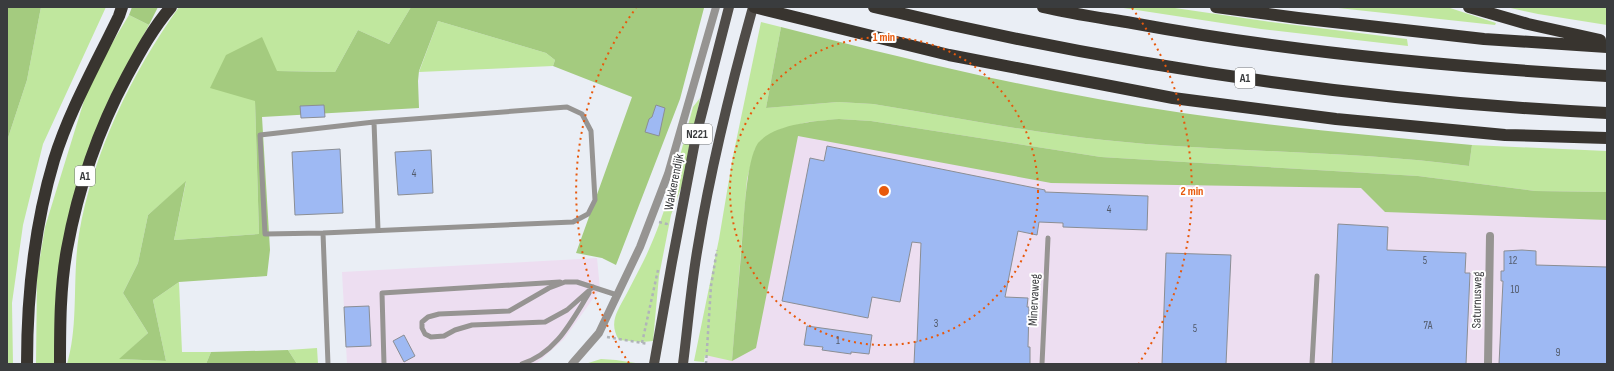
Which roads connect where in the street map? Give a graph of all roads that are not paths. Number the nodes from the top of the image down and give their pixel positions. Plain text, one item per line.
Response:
1 (122, 7) edge
2 (171, 7) edge
3 (716, 7) edge
4 (729, 7) edge
5 (754, 7) edge
6 (874, 7) edge
7 (1043, 7) edge
8 (1216, 7) edge
9 (1469, 7) edge
10 (1607, 42) edge
11 (1607, 47) edge
12 (1607, 76) edge
13 (1607, 112) edge
14 (374, 122) junction
15 (1607, 138) edge
16 (378, 230) junction
17 (323, 233) junction
18 (1490, 236) dead end
19 (1048, 238) dead end
20 (1317, 276) dead end
21 (564, 282) junction
22 (593, 287) junction
23 (617, 295) junction
24 (27, 364) edge
25 (60, 364) edge
26 (328, 364) edge
27 (384, 364) edge
28 (522, 364) edge
29 (572, 364) edge
30 (654, 364) edge
31 (683, 364) edge
32 (1042, 364) edge
33 (1312, 364) edge
34 (1488, 364) edge

1 - 24 highway
2 - 25 highway, A1
3 - 23 street, Wakkerendijk
4 - 30 main road, Wakkerendijk / N221
5 - 15 highway, A1
5 - 31 main road, N221
6 - 13 highway, A1
7 - 12 highway
8 - 11 highway
9 - 10 highway
14 - 16 lane
14 - 16 lane
14 - 17 lane
16 - 17 lane
17 - 26 lane
18 - 34 street, Saturnusweg
19 - 32 lane, Minervaweg
20 - 33 lane
21 - 22 lane
21 - 22 lane
21 - 27 lane
22 - 23 lane
22 - 28 lane
23 - 29 street, Wakkerendijk

